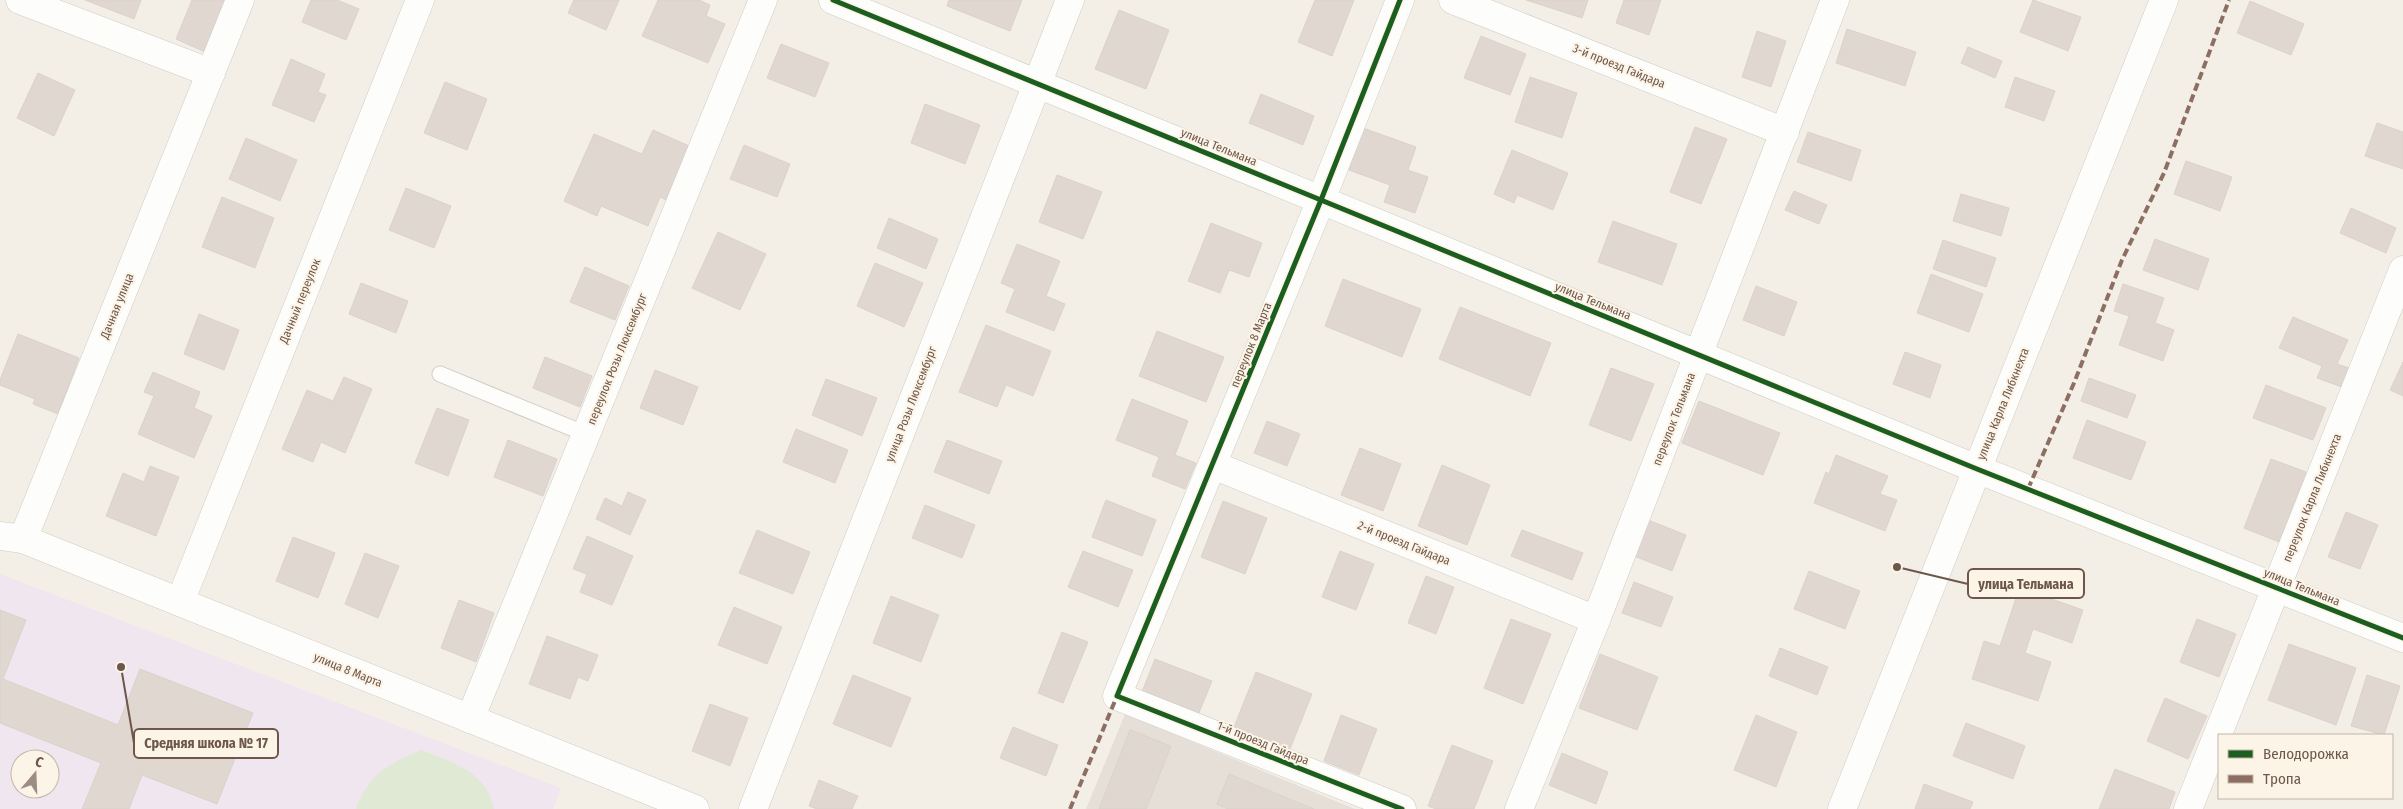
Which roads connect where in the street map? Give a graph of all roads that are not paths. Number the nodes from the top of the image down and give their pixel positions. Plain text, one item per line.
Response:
1 (20, 0) edge
2 (240, 0) edge
3 (420, 0) edge
4 (763, 0) edge
5 (833, 0) edge
6 (1070, 0) edge
7 (1400, 0) edge
8 (1453, 0) edge
9 (1835, 0) edge
10 (2164, 0) edge
11 (211, 73) junction
12 (1038, 84) junction
13 (1785, 132) junction
14 (1321, 200) junction
15 (2403, 270) edge
16 (2395, 311) edge
17 (1699, 355) junction
18 (440, 374) dead end
19 (586, 434) junction
20 (1213, 465) junction
21 (1977, 469) junction
22 (11, 537) edge
23 (2276, 588) junction
24 (180, 602) junction
25 (1596, 620) junction
26 (2403, 638) edge
27 (1117, 696) joint
28 (470, 719) junction
29 (695, 809) edge
30 (753, 809) edge
31 (1402, 809) edge
32 (1519, 809) edge
33 (1842, 809) edge
34 (2188, 809) edge

1 - 11 street
2 - 11 street, Дачная улица
3 - 24 street, Дачный переулок
4 - 19 street, переулок Розы Люксембург
5 - 12 street, улица Тельмана
6 - 12 street, улица Розы Люксембург
7 - 14 street, переулок 8 Марта
8 - 13 street, 3-й проезд Гайдара
9 - 13 street, переулок Тельмана
10 - 21 street, улица Карла Либкнехта
11 - 22 street, Дачная улица
12 - 14 street, улица Тельмана
12 - 30 street, улица Розы Люксембург
13 - 17 street, переулок Тельмана
14 - 17 street, улица Тельмана
14 - 20 street, переулок 8 Марта
15 - 16 street, переулок Карла Либкнехта
16 - 23 street, переулок Карла Либкнехта
17 - 21 street, улица Тельмана
17 - 25 street, переулок Тельмана
18 - 19 lane
19 - 28 street, переулок Розы Люксембург
20 - 25 street, 2-й проезд Гайдара
20 - 27 street, переулок 8 Марта
21 - 23 street, улица Тельмана
21 - 33 street, улица Карла Либкнехта
22 - 24 street, улица 8 Марта
23 - 26 street, улица Тельмана
23 - 34 street, переулок Карла Либкнехта
24 - 28 street, улица 8 Марта
25 - 32 street, переулок Тельмана
27 - 31 street, 1-й проезд Гайдара
28 - 29 street, улица 8 Марта

